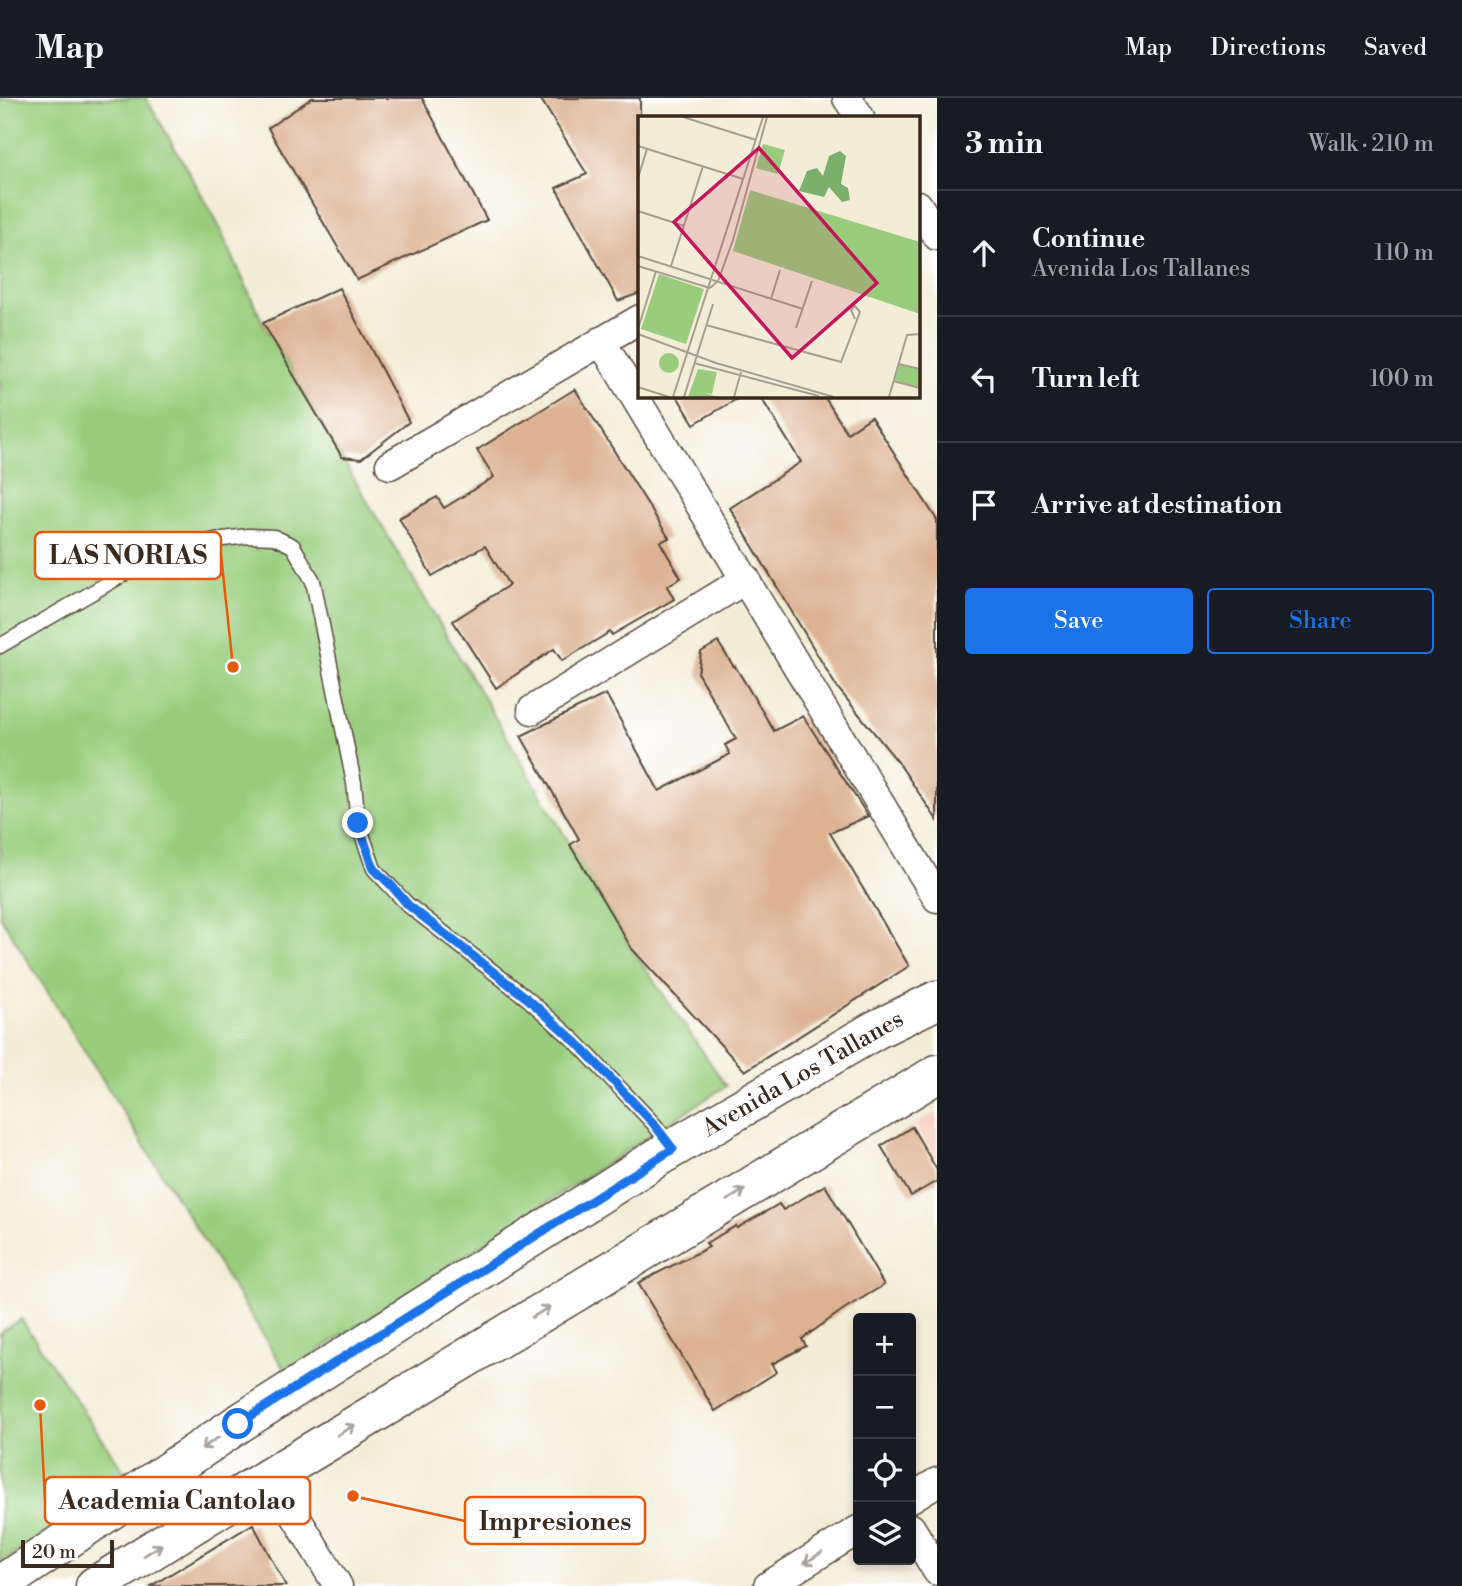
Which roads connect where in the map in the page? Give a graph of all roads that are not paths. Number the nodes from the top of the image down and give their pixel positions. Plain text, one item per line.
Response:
1 (847, 98) edge
2 (859, 116) edge
3 (920, 208) edge
4 (937, 236) edge
5 (638, 320) edge
6 (601, 341) junction
7 (390, 465) dead end
8 (746, 579) junction
9 (0, 646) edge
10 (532, 710) dead end
11 (937, 898) edge
12 (937, 1000) edge
13 (937, 1074) edge
14 (673, 1149) junction
15 (271, 1476) junction
16 (937, 1482) edge
17 (916, 1495) edge
18 (853, 1533) edge
19 (916, 1536) edge
20 (937, 1571) edge
21 (0, 1585) edge
22 (95, 1586) edge
23 (338, 1586) edge
24 (768, 1586) edge

1 - 2 street
3 - 4 street
5 - 6 street
6 - 7 street
6 - 8 street
8 - 10 street
8 - 11 street
9 - 14 lane
12 - 14 main road, Avenida Los Tallanes
15 -> 13 main road
14 -> 21 main road, Avenida Los Tallanes
22 -> 15 main road
15 - 23 street
16 - 17 street
18 -> 24 street
19 - 20 street

